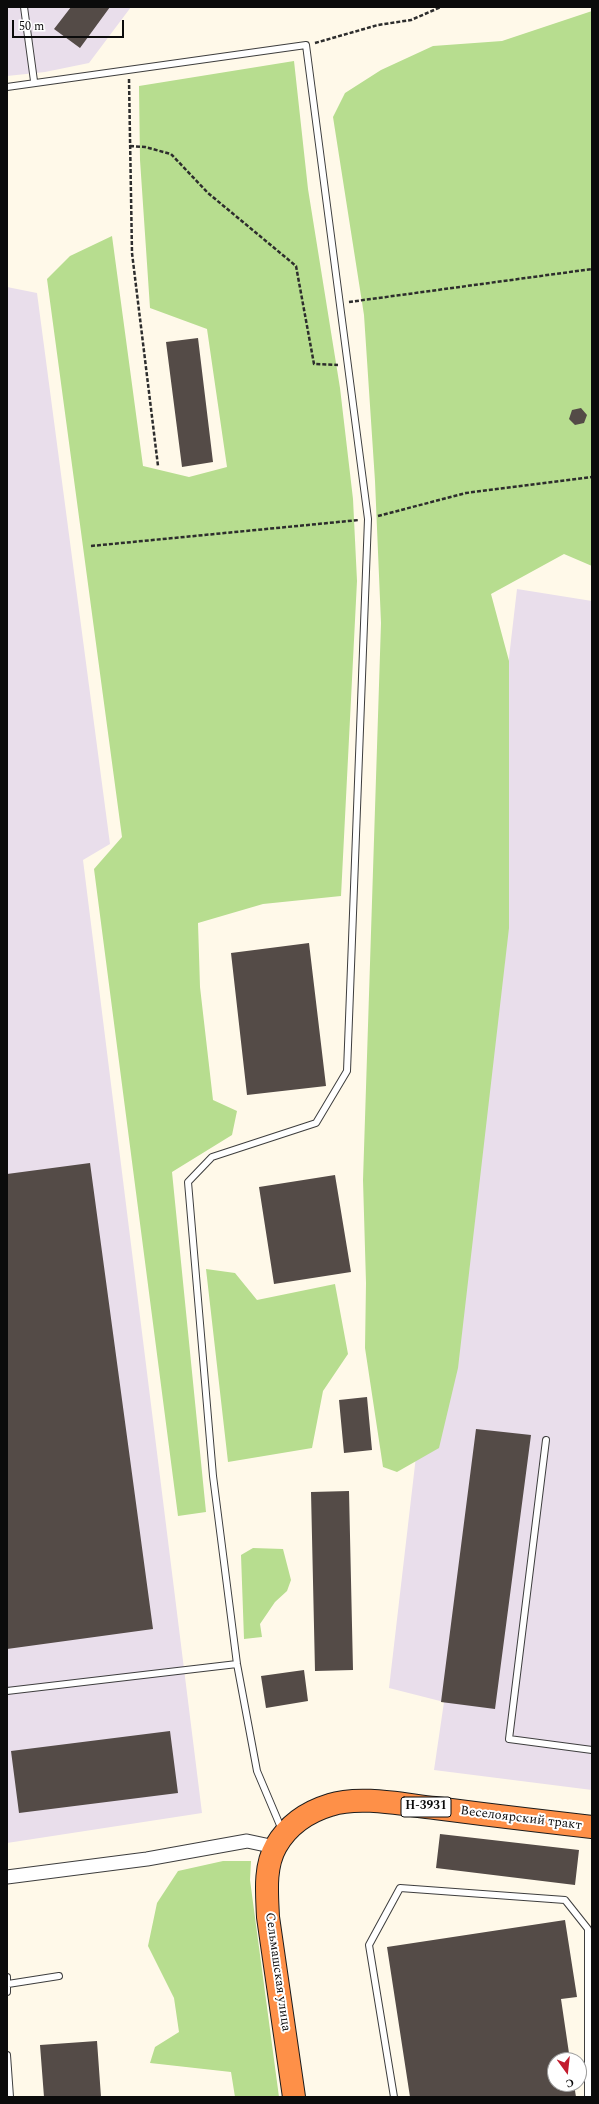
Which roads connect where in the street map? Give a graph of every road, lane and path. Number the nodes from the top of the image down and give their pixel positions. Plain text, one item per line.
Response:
1 (24, 7) edge
2 (441, 7) edge
3 (306, 45) junction
4 (128, 69) junction
5 (34, 82) junction
6 (7, 87) edge
7 (130, 146) junction
8 (592, 270) edge
9 (340, 303) junction
10 (348, 364) junction
11 (158, 466) dead end
12 (592, 477) edge
13 (368, 519) junction
14 (91, 546) dead end
15 (546, 1440) dead end
16 (237, 1664) junction
17 (7, 1691) edge
18 (592, 1750) edge
19 (592, 1827) edge
20 (279, 1840) junction
21 (7, 1877) edge
22 (59, 1976) dead end
23 (7, 1977) edge
24 (8, 1984) edge
25 (7, 1992) edge
26 (7, 2055) edge
27 (10, 2097) edge
28 (294, 2097) edge
29 (394, 2097) edge
30 (588, 2097) edge

1 - 5 lane
2 - 3 path
3 - 4 lane
3 - 9 lane
4 - 5 lane
4 - 7 path
5 - 6 lane
7 - 10 path
7 - 11 path
8 - 9 path
9 - 10 lane
10 - 13 lane
12 - 13 path
13 - 14 path
13 - 16 lane
15 - 18 lane
16 - 17 lane
16 - 20 lane
19 - 20 highway, Веселоярский тракт / Н-3931
20 - 21 street
20 - 28 highway, Сельмашская улица / Н-3931
22 - 24 lane
23 - 24 lane
24 - 25 lane
26 - 27 lane
29 - 30 lane

